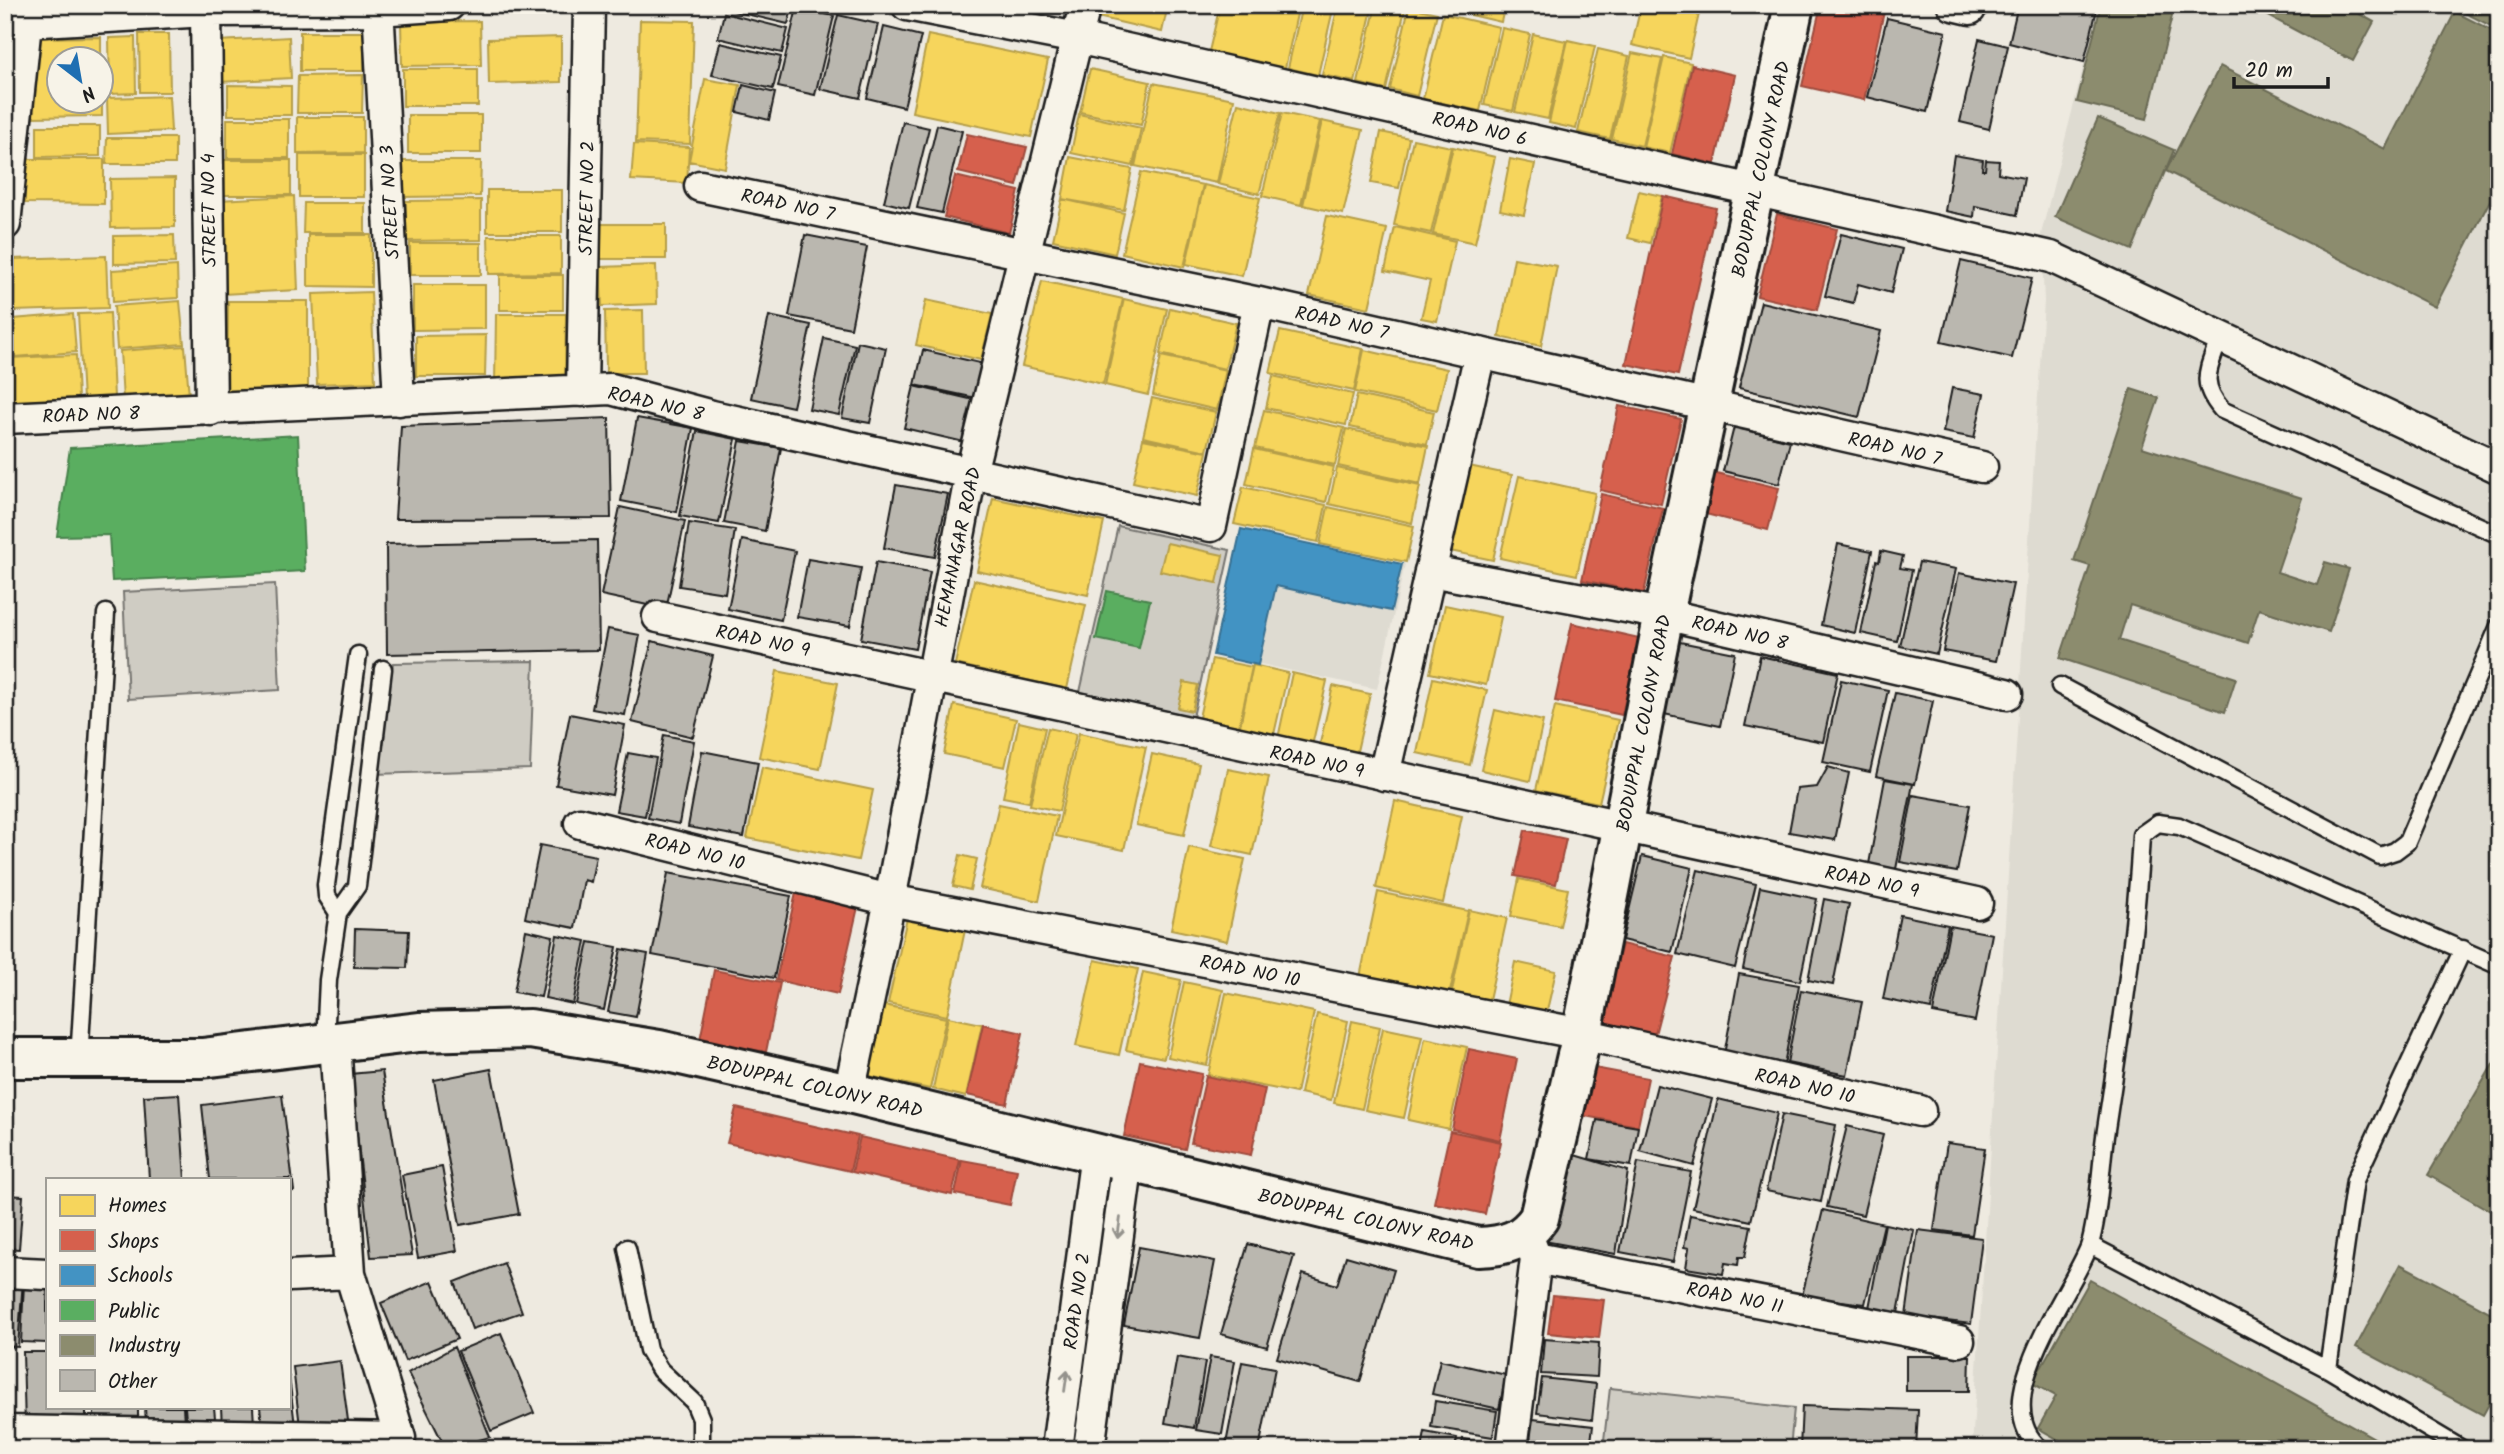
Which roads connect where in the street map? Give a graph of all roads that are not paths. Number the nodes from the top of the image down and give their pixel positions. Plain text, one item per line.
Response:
1 (449, 5) edge
2 (589, 5) edge
3 (907, 5) edge
4 (1085, 5) edge
5 (1794, 5) edge
6 (378, 8) edge
7 (206, 11) junction
8 (27, 14) edge
9 (1077, 38) junction
10 (700, 186) dead end
11 (1756, 190) junction
12 (5, 224) edge
13 (1027, 253) junction
14 (1259, 303) junction
15 (2220, 336) junction
16 (1480, 354) junction
17 (582, 391) junction
18 (399, 400) junction
19 (1710, 406) junction
20 (211, 410) junction
21 (5, 418) edge
22 (1982, 467) dead end
23 (2499, 468) edge
24 (971, 473) junction
25 (2499, 536) edge
26 (1430, 571) junction
27 (106, 613) dead end
28 (1664, 614) junction
29 (658, 617) dead end
30 (2499, 626) edge
31 (358, 654) dead end
32 (383, 669) dead end
33 (930, 676) junction
34 (2060, 686) dead end
35 (2007, 694) dead end
36 (1384, 775) junction
37 (580, 823) dead end
38 (1624, 827) junction
39 (890, 900) junction
40 (1977, 904) dead end
41 (338, 913) junction
42 (2463, 949) junction
43 (2499, 966) edge
44 (1582, 1034) junction
45 (330, 1043) junction
46 (5, 1058) edge
47 (79, 1060) junction
48 (849, 1093) junction
49 (1920, 1111) dead end
50 (1112, 1157) junction
51 (2090, 1245) junction
52 (1531, 1247) junction
53 (627, 1248) dead end
54 (5, 1272) edge
55 (350, 1273) junction
56 (46, 1274) edge
57 (290, 1276) edge
58 (1959, 1341) dead end
59 (2328, 1370) junction
60 (7, 1437) edge
61 (401, 1443) edge
62 (1057, 1445) edge
63 (1095, 1448) edge
64 (701, 1449) edge
65 (1513, 1449) edge
66 (2041, 1449) edge
67 (2462, 1449) edge

1 - 6 street
2 - 17 street, STREET NO 2
3 - 9 street, ROAD NO 6
4 - 9 street, HEMANAGAR ROAD
5 - 11 street, BODUPPAL COLONY ROAD
6 - 7 street
6 - 18 street, STREET NO 3
7 - 8 street
7 - 20 street, STREET NO 4
8 - 12 street
9 - 11 street, ROAD NO 6
9 - 13 street, HEMANAGAR ROAD
10 - 13 street, ROAD NO 7
11 - 15 street, ROAD NO 6
11 - 19 street, BODUPPAL COLONY ROAD
13 - 14 street, ROAD NO 7
13 - 24 street, HEMANAGAR ROAD
14 - 16 street, ROAD NO 7
14 - 24 street, ROAD NO 8
15 - 23 street, ROAD NO 6
15 - 25 lane
16 - 19 street, ROAD NO 7
16 - 26 street
17 - 18 street, ROAD NO 8
17 - 24 street, ROAD NO 8
18 - 20 street, ROAD NO 8
19 - 22 street, ROAD NO 7
19 - 28 street, BODUPPAL COLONY ROAD
20 - 21 street, ROAD NO 8
24 - 33 street, HEMANAGAR ROAD
26 - 28 street, ROAD NO 8
26 - 36 street
27 - 47 lane
28 - 35 street, ROAD NO 8
28 - 38 street, BODUPPAL COLONY ROAD
29 - 33 street, ROAD NO 9
30 - 34 lane
31 - 41 lane
32 - 41 lane
33 - 36 street, ROAD NO 9
33 - 39 street, HEMANAGAR ROAD
36 - 38 street, ROAD NO 9
37 - 39 street, ROAD NO 10
38 - 40 street, ROAD NO 9
38 - 44 street, BODUPPAL COLONY ROAD
39 - 44 street, ROAD NO 10
39 - 48 street, HEMANAGAR ROAD
41 - 45 lane
42 - 43 lane
42 - 51 lane
42 - 59 lane
44 - 49 street, ROAD NO 10
44 - 52 street, BODUPPAL COLONY ROAD
45 - 47 street, BODUPPAL COLONY ROAD
45 - 48 street, BODUPPAL COLONY ROAD
45 - 55 street
46 - 47 street, BODUPPAL COLONY ROAD
48 - 50 street, BODUPPAL COLONY ROAD
50 - 52 street, BODUPPAL COLONY ROAD
62 -> 50 street, ROAD NO 2
50 -> 63 street
51 - 59 lane
51 - 66 lane
52 - 58 street, ROAD NO 11
52 - 65 street
53 - 64 lane
54 - 56 street
55 - 57 street
55 - 61 street
59 - 67 lane
60 - 61 street
62 - 63 street

